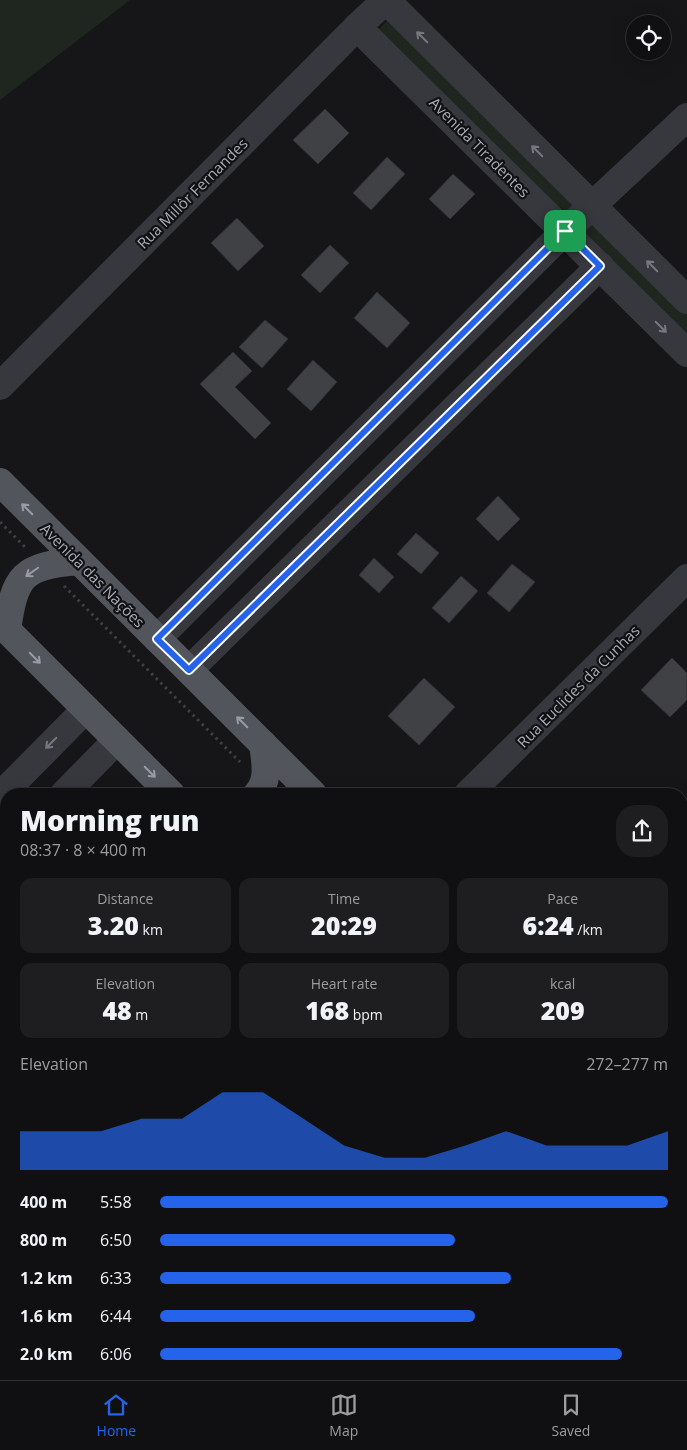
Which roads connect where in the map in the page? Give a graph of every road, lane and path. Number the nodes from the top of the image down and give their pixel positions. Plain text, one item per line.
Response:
1 (386, 0) edge
2 (357, 27) junction
3 (687, 117) edge
4 (592, 206) junction
5 (565, 231) junction
6 (600, 266) junction
7 (687, 300) edge
8 (687, 353) edge
9 (0, 386) edge
10 (0, 482) edge
11 (0, 522) edge
12 (79, 561) junction
13 (44, 566) junction
14 (687, 578) edge
15 (4, 627) edge
16 (157, 639) junction
17 (189, 670) junction
18 (86, 709) junction
19 (117, 740) junction
20 (263, 744) junction
21 (8, 788) edge
22 (70, 788) edge
23 (165, 788) edge
24 (259, 788) edge
25 (260, 788) edge
26 (307, 788) edge
27 (474, 788) edge

1 - 2 street, Rua Millôr Fernandes
4 -> 1 street
2 - 5 street, Avenida Tiradentes
2 - 9 street, Rua Millôr Fernandes
3 - 4 street
4 - 5 street
7 -> 4 street
5 - 6 street, Avenida Tiradentes
5 - 16 street
6 -> 8 street, Avenida Tiradentes
6 - 17 street
12 -> 10 main road, Avenida das Nações
11 - 13 path
12 - 13 main road
12 - 16 main road, Avenida das Nações
13 -> 15 main road
13 - 24 path
14 - 27 street, Rua Euclides da Cunhas
15 -> 18 main road
16 - 17 main road, Avenida das Nações
20 -> 17 main road, Avenida das Nações
18 - 19 main road
18 -> 21 street
19 - 22 street
19 -> 23 main road
20 - 25 main road
20 - 26 main road, Avenida das Nações

